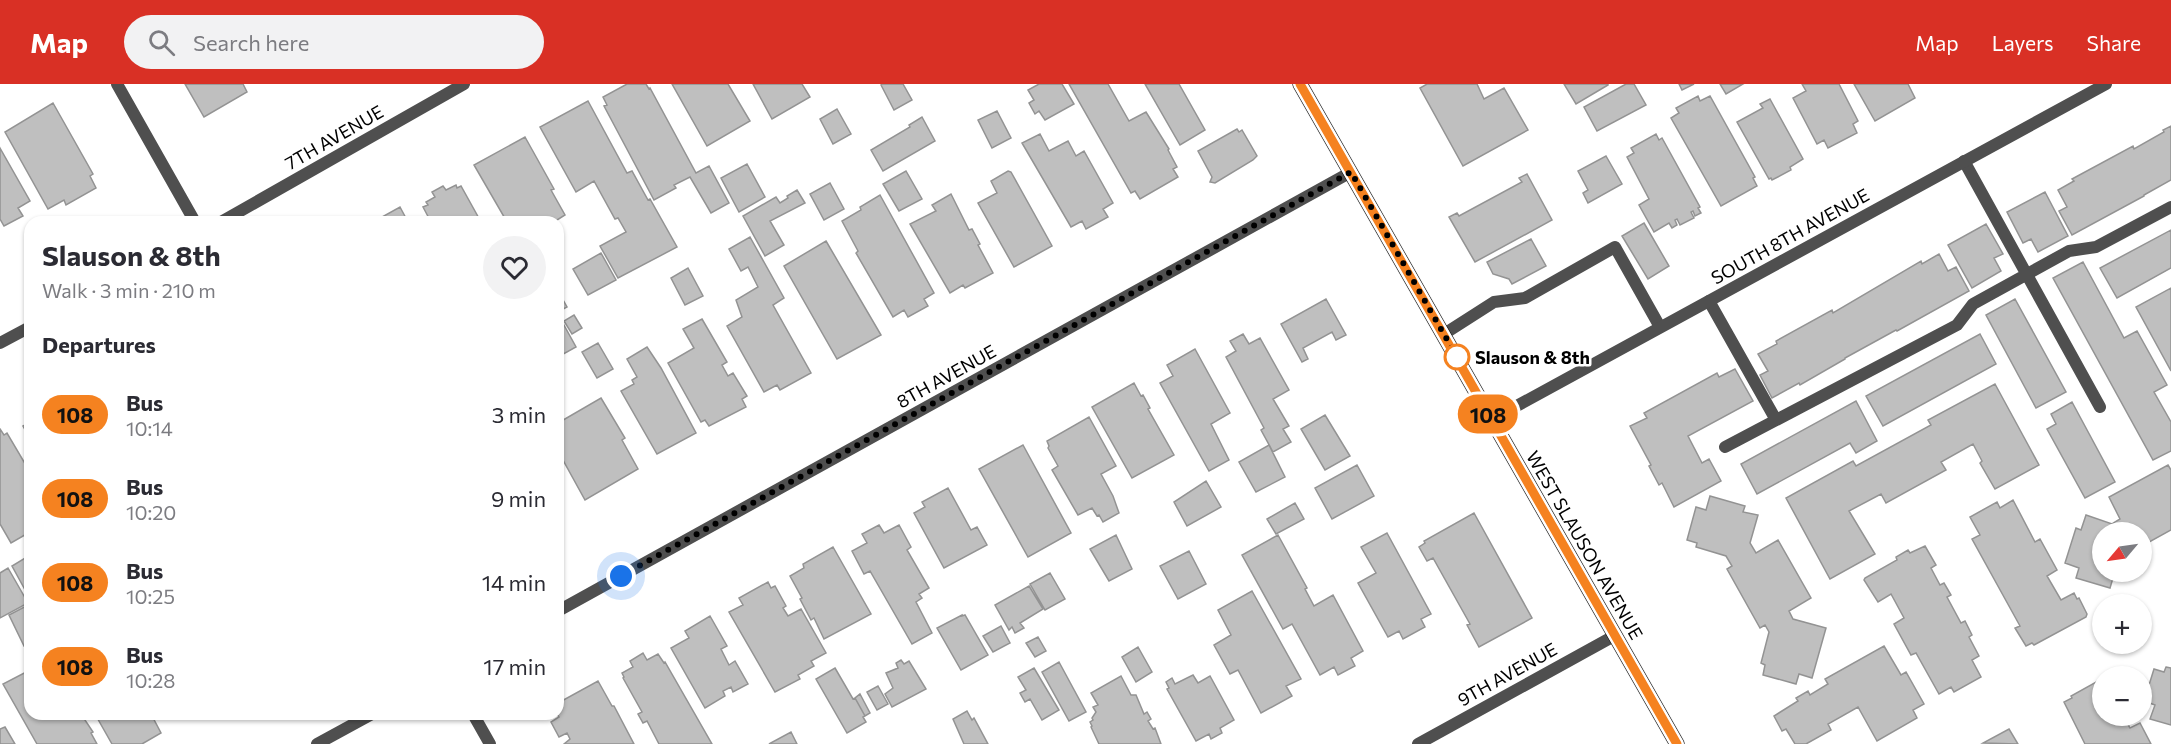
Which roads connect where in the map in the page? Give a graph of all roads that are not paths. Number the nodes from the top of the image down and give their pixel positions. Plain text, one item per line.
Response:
1 (117, 84) edge
2 (464, 84) edge
3 (1300, 84) edge
4 (2106, 84) edge
5 (1964, 161) junction
6 (1351, 172) junction
7 (2171, 207) edge
8 (192, 216) edge
9 (232, 216) edge
10 (2026, 274) junction
11 (1709, 301) junction
12 (1660, 327) junction
13 (24, 330) edge
14 (1444, 334) junction
15 (0, 343) edge
16 (2100, 407) dead end
17 (1491, 420) junction
18 (1776, 420) junction
19 (1725, 447) dead end
20 (564, 608) edge
21 (1614, 636) junction
22 (361, 720) edge
23 (476, 720) edge
24 (317, 744) edge
25 (490, 744) edge
26 (1418, 744) edge
27 (1677, 744) edge

1 - 8 street
2 - 9 street, 7TH AVENUE
3 - 6 main road, WEST SLAUSON AVENUE
4 - 5 street, SOUTH 8TH AVENUE
5 - 10 street
5 - 11 street, SOUTH 8TH AVENUE
6 - 14 main road, WEST SLAUSON AVENUE
6 - 20 street, 8TH AVENUE
7 - 10 street
10 - 16 street
10 - 18 street
11 - 12 street, SOUTH 8TH AVENUE
11 - 18 street
12 - 14 street
12 - 17 street, SOUTH 8TH AVENUE
13 - 15 street
14 - 17 main road, WEST SLAUSON AVENUE
17 - 21 main road, WEST SLAUSON AVENUE
18 - 19 street
21 - 26 street, 9TH AVENUE
21 - 27 main road, WEST SLAUSON AVENUE
22 - 24 street
23 - 25 street

